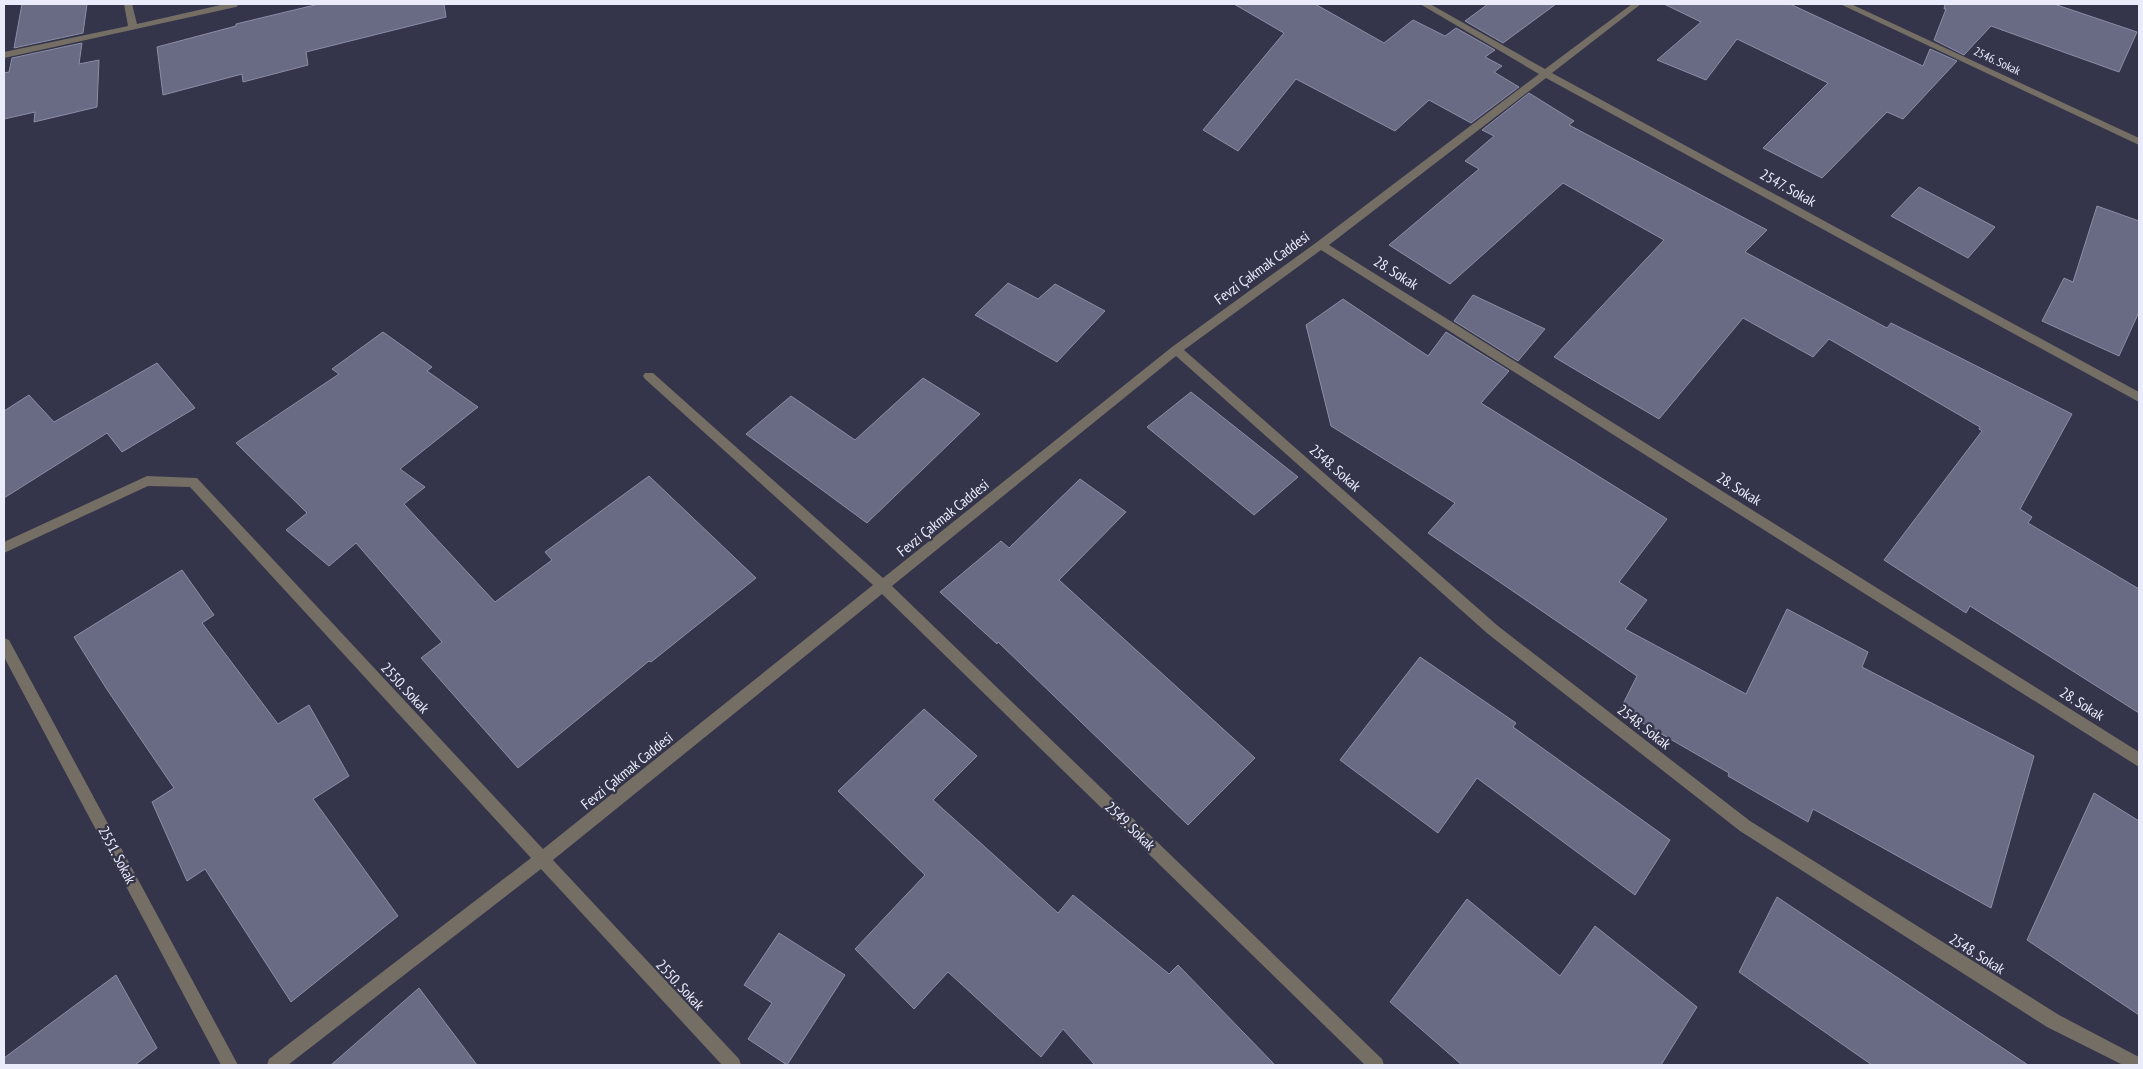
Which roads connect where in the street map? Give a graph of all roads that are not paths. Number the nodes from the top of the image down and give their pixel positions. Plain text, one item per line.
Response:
1 (128, 4) edge
2 (236, 4) edge
3 (1424, 4) edge
4 (1638, 4) edge
5 (1844, 4) edge
6 (133, 28) junction
7 (4, 54) edge
8 (1546, 74) junction
9 (2139, 142) edge
10 (1321, 245) junction
11 (1176, 350) junction
12 (649, 376) dead end
13 (2139, 396) edge
14 (4, 548) edge
15 (883, 586) junction
16 (4, 644) edge
17 (2139, 760) edge
18 (542, 859) junction
19 (230, 1065) edge
20 (275, 1065) edge
21 (733, 1065) edge
22 (1376, 1065) edge
23 (2139, 1065) edge

1 - 6 street
2 - 6 street
3 - 8 street, 2547. Sokak
4 - 8 street, Fevzi Çakmak Caddesi
5 - 9 street, 2546. Sokak
6 - 7 street
8 - 10 street, Fevzi Çakmak Caddesi
8 - 13 street, 2547. Sokak
10 - 11 street, Fevzi Çakmak Caddesi
10 - 17 street, 28. Sokak
11 - 15 street, Fevzi Çakmak Caddesi
11 - 23 street, 2548. Sokak
12 - 15 street, 2549. Sokak
14 - 18 street, 2550. Sokak
15 - 18 street, Fevzi Çakmak Caddesi
15 - 22 street, 2549. Sokak
16 - 19 street, 2551. Sokak
18 - 20 street, Fevzi Çakmak Caddesi
18 - 21 street, 2550. Sokak

